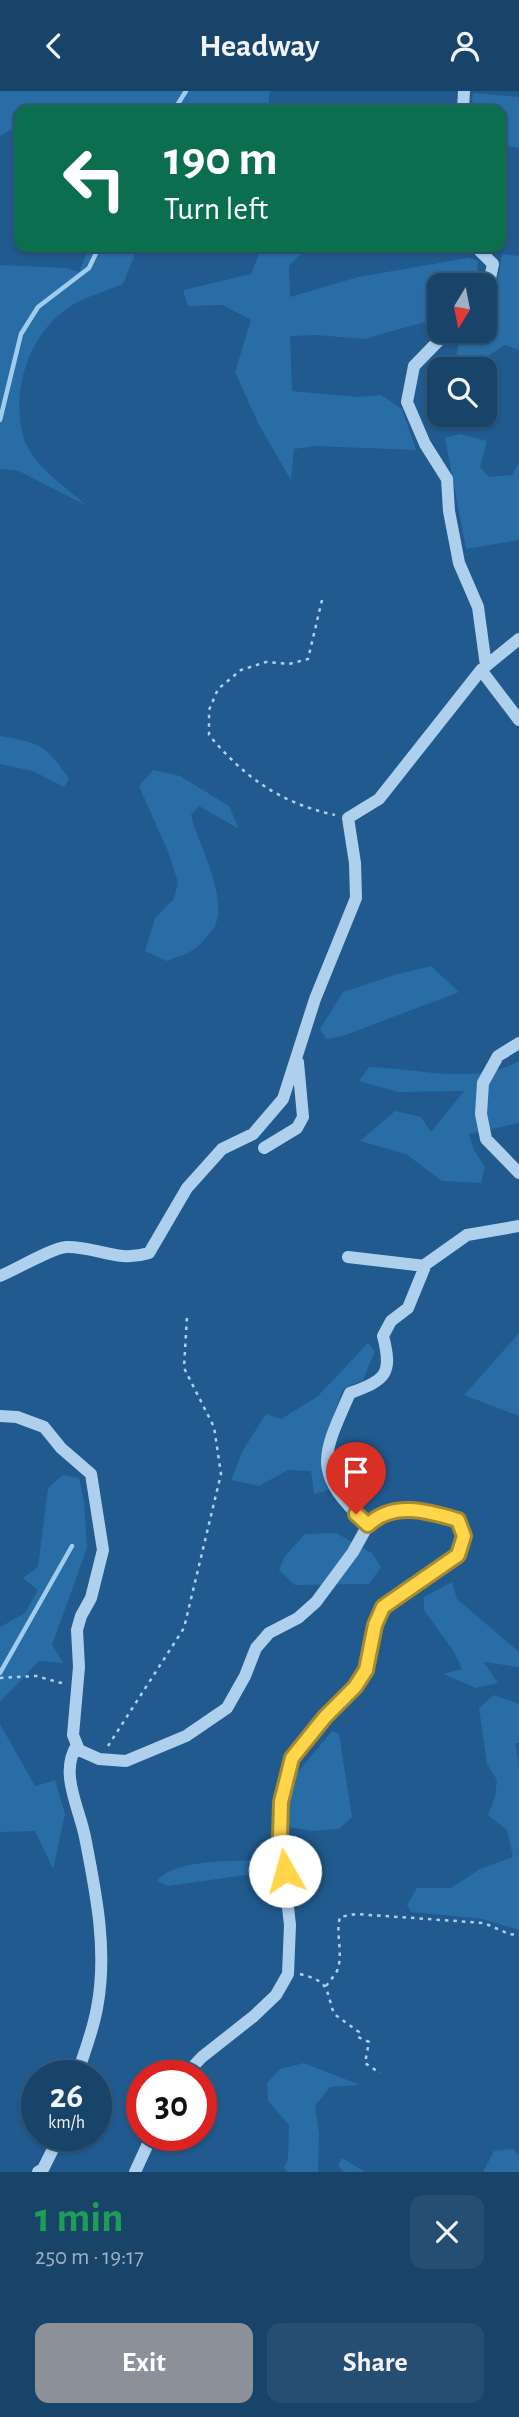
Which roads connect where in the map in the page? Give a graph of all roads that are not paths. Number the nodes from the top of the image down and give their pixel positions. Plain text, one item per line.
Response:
1 (481, 252) edge
2 (491, 273) edge
3 (436, 343) edge
4 (519, 639) edge
5 (483, 668) junction
6 (519, 720) edge
7 (519, 1043) edge
8 (297, 1055) junction
9 (264, 1148) dead end
10 (519, 1173) edge
11 (519, 1226) edge
12 (348, 1257) dead end
13 (425, 1266) junction
14 (0, 1276) edge
15 (0, 1416) edge
16 (368, 1525) junction
17 (77, 1745) junction
18 (81, 2060) edge
19 (199, 2060) edge
20 (52, 2151) edge
21 (145, 2151) edge
22 (38, 2172) edge
23 (135, 2172) edge

1 - 2 street
3 - 5 street
4 - 5 street
5 - 6 street
5 - 8 street
7 - 10 street
8 - 9 street
8 - 14 street
11 - 13 street
12 - 13 street
13 - 16 street
15 - 17 street
16 - 17 street
16 - 19 street
17 - 18 street
20 - 22 street
21 - 23 street

